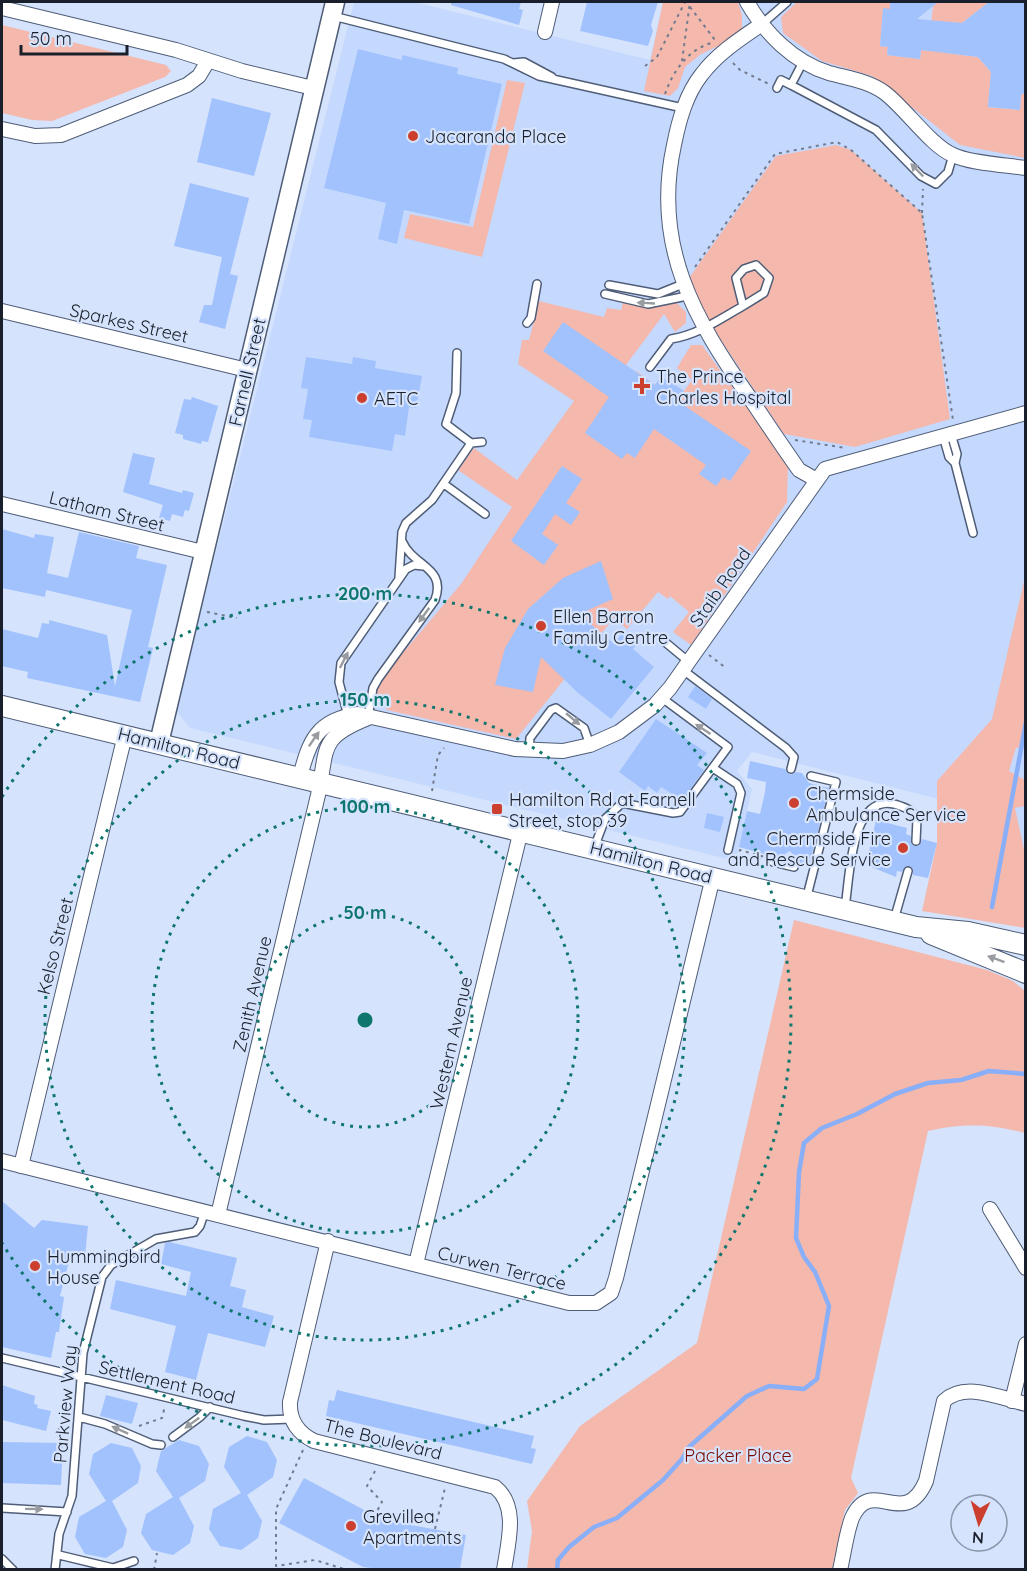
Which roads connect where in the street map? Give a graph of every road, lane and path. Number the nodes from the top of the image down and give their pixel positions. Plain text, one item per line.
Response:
1 (552, 2) edge
2 (685, 2) edge
3 (690, 2) edge
4 (747, 2) edge
5 (787, 2) edge
6 (2, 8) edge
7 (333, 8) edge
8 (762, 24) junction
9 (545, 32) dead end
10 (804, 60) junction
11 (208, 61) junction
12 (682, 62) dead end
13 (645, 66) dead end
14 (791, 85) junction
15 (313, 88) junction
16 (777, 88) dead end
17 (683, 108) junction
18 (2, 129) edge
19 (953, 156) junction
20 (1026, 168) edge
21 (921, 176) junction
22 (922, 213) junction
23 (537, 284) dead end
24 (609, 285) dead end
25 (685, 290) junction
26 (605, 294) dead end
27 (743, 306) junction
28 (2, 311) edge
29 (527, 323) dead end
30 (703, 329) junction
31 (457, 353) dead end
32 (650, 367) dead end
33 (247, 370) junction
34 (1026, 413) edge
35 (950, 434) junction
36 (774, 436) junction
37 (482, 442) dead end
38 (471, 443) junction
39 (876, 453) junction
40 (815, 479) junction
41 (444, 484) junction
42 (2, 504) edge
43 (485, 514) dead end
44 (973, 533) dead end
45 (402, 541) junction
46 (203, 552) junction
47 (426, 567) junction
48 (398, 580) junction
49 (190, 608) junction
50 (237, 618) dead end
51 (664, 642) dead end
52 (699, 647) junction
53 (686, 666) junction
54 (726, 668) dead end
55 (662, 698) junction
56 (2, 706) edge
57 (368, 718) junction
58 (349, 720) junction
59 (125, 735) junction
60 (459, 735) junction
61 (159, 743) junction
62 (590, 745) junction
63 (529, 751) junction
64 (713, 768) junction
65 (791, 770) dead end
66 (811, 776) dead end
67 (300, 777) junction
68 (321, 782) junction
69 (432, 791) dead end
70 (521, 830) junction
71 (916, 841) dead end
72 (594, 848) junction
73 (728, 850) dead end
74 (773, 861) joint
75 (736, 867) dead end
76 (794, 867) dead end
77 (908, 871) dead end
78 (713, 877) junction
79 (806, 900) junction
80 (845, 909) junction
81 (894, 921) junction
82 (916, 927) junction
83 (1026, 945) edge
84 (1026, 974) edge
85 (2, 1161) edge
86 (21, 1166) junction
87 (990, 1209) dead end
88 (211, 1213) junction
89 (328, 1241) junction
90 (417, 1264) junction
91 (1026, 1268) edge
92 (1026, 1344) edge
93 (2, 1358) edge
94 (80, 1377) junction
95 (168, 1398) junction
96 (1019, 1403) edge
97 (210, 1407) junction
98 (79, 1417) junction
99 (292, 1419) junction
100 (136, 1427) dead end
101 (58, 1429) dead end
102 (65, 1430) dead end
103 (172, 1437) dead end
104 (308, 1438) junction
105 (161, 1445) dead end
106 (382, 1458) junction
107 (448, 1474) junction
108 (2, 1509) edge
109 (67, 1512) junction
110 (375, 1515) dead end
111 (435, 1529) dead end
112 (157, 1553) dead end
113 (59, 1555) junction
114 (2, 1559) edge
115 (134, 1561) dead end
116 (276, 1568) edge
117 (13, 1569) edge
118 (55, 1569) edge
119 (154, 1569) edge
120 (347, 1569) edge
121 (504, 1569) edge
122 (840, 1569) edge

1 - 9 street
2 - 13 path
3 - 12 path
4 - 8 street
5 - 8 lane
6 - 11 street
7 - 15 street, Farnell Street
7 - 17 lane
8 - 10 street
8 - 17 street
10 - 14 lane
10 - 19 street
11 - 15 street
11 - 18 street
14 - 16 lane
21 -> 14 lane
15 - 33 street, Farnell Street
17 - 25 street
19 - 20 street
19 - 21 lane
21 - 22 path
22 - 25 path
22 - 35 path
23 - 29 lane
24 - 25 lane
25 -> 26 lane
25 - 30 street
27 - 27 lane
27 - 30 lane
28 - 33 street, Sparkes Street
30 - 32 lane
30 - 36 street
31 - 38 lane
33 - 46 street, Farnell Street
34 - 35 street, Staib Road
35 - 39 street, Staib Road
35 - 44 lane
36 - 39 path
36 - 40 street
37 - 38 lane
38 - 41 lane
39 - 40 street, Staib Road
40 - 52 street, Staib Road
41 - 43 lane
41 - 45 lane
42 - 46 street, Latham Street
45 - 47 lane
45 - 48 lane
46 - 49 street, Farnell Street
47 - 48 lane
47 -> 57 lane
58 -> 48 lane
49 - 50 path
49 - 61 street, Farnell Street
51 - 53 lane
52 - 53 street, Staib Road
52 - 54 path
53 - 55 street, Staib Road
53 - 65 lane
55 - 62 street, Staib Road
64 -> 55 lane
56 - 59 main road, Hamilton Road
57 - 58 street, Staib Road
57 - 60 street, Staib Road
67 -> 58 street, Staib Road
58 - 68 street, Staib Road
59 - 61 main road, Hamilton Road
59 - 86 street, Kelso Street
60 - 63 street, Staib Road
60 - 69 path
61 - 67 main road, Hamilton Road
62 - 63 street, Staib Road
63 -> 62 lane
64 - 72 lane
64 - 73 lane
66 - 79 lane
67 - 68 main road, Hamilton Road
68 - 70 main road, Hamilton Road
68 - 88 street, Zenith Avenue
70 - 72 main road, Hamilton Road
70 - 90 street, Western Avenue
71 - 80 lane
72 - 78 main road, Hamilton Road
74 - 75 path
74 - 76 lane
77 - 81 lane
78 - 79 main road, Hamilton Road
78 - 90 street, Curwen Terrace
79 - 80 main road, Hamilton Road
80 - 81 main road, Hamilton Road
81 - 82 main road, Hamilton Road
82 - 83 main road, Hamilton Road
84 -> 82 main road, Hamilton Road
85 - 86 street, Curwen Terrace
86 - 88 street, Curwen Terrace
87 - 91 street
88 - 89 street, Curwen Terrace
88 - 94 lane, Parkview Way
89 - 90 street, Curwen Terrace
89 - 99 street
92 - 96 street
93 - 94 lane, Settlement Road
94 - 95 lane, Settlement Road
94 - 98 lane, Parkview Way
95 - 97 lane, Settlement Road
95 - 100 path
96 - 122 street
97 - 99 lane, Settlement Road
97 -> 103 lane
105 -> 98 lane
98 - 109 lane, Parkview Way
99 - 104 street, The Boulevard
101 - 102 path
104 - 106 street, The Boulevard
104 - 116 path
106 - 107 street, The Boulevard
106 - 110 path
107 - 111 path
107 - 121 street, The Boulevard
108 -> 109 lane
109 - 113 lane, Parkview Way
112 - 119 path
113 - 115 lane
113 - 118 lane, Parkview Way
114 - 117 lane
116 - 120 path

